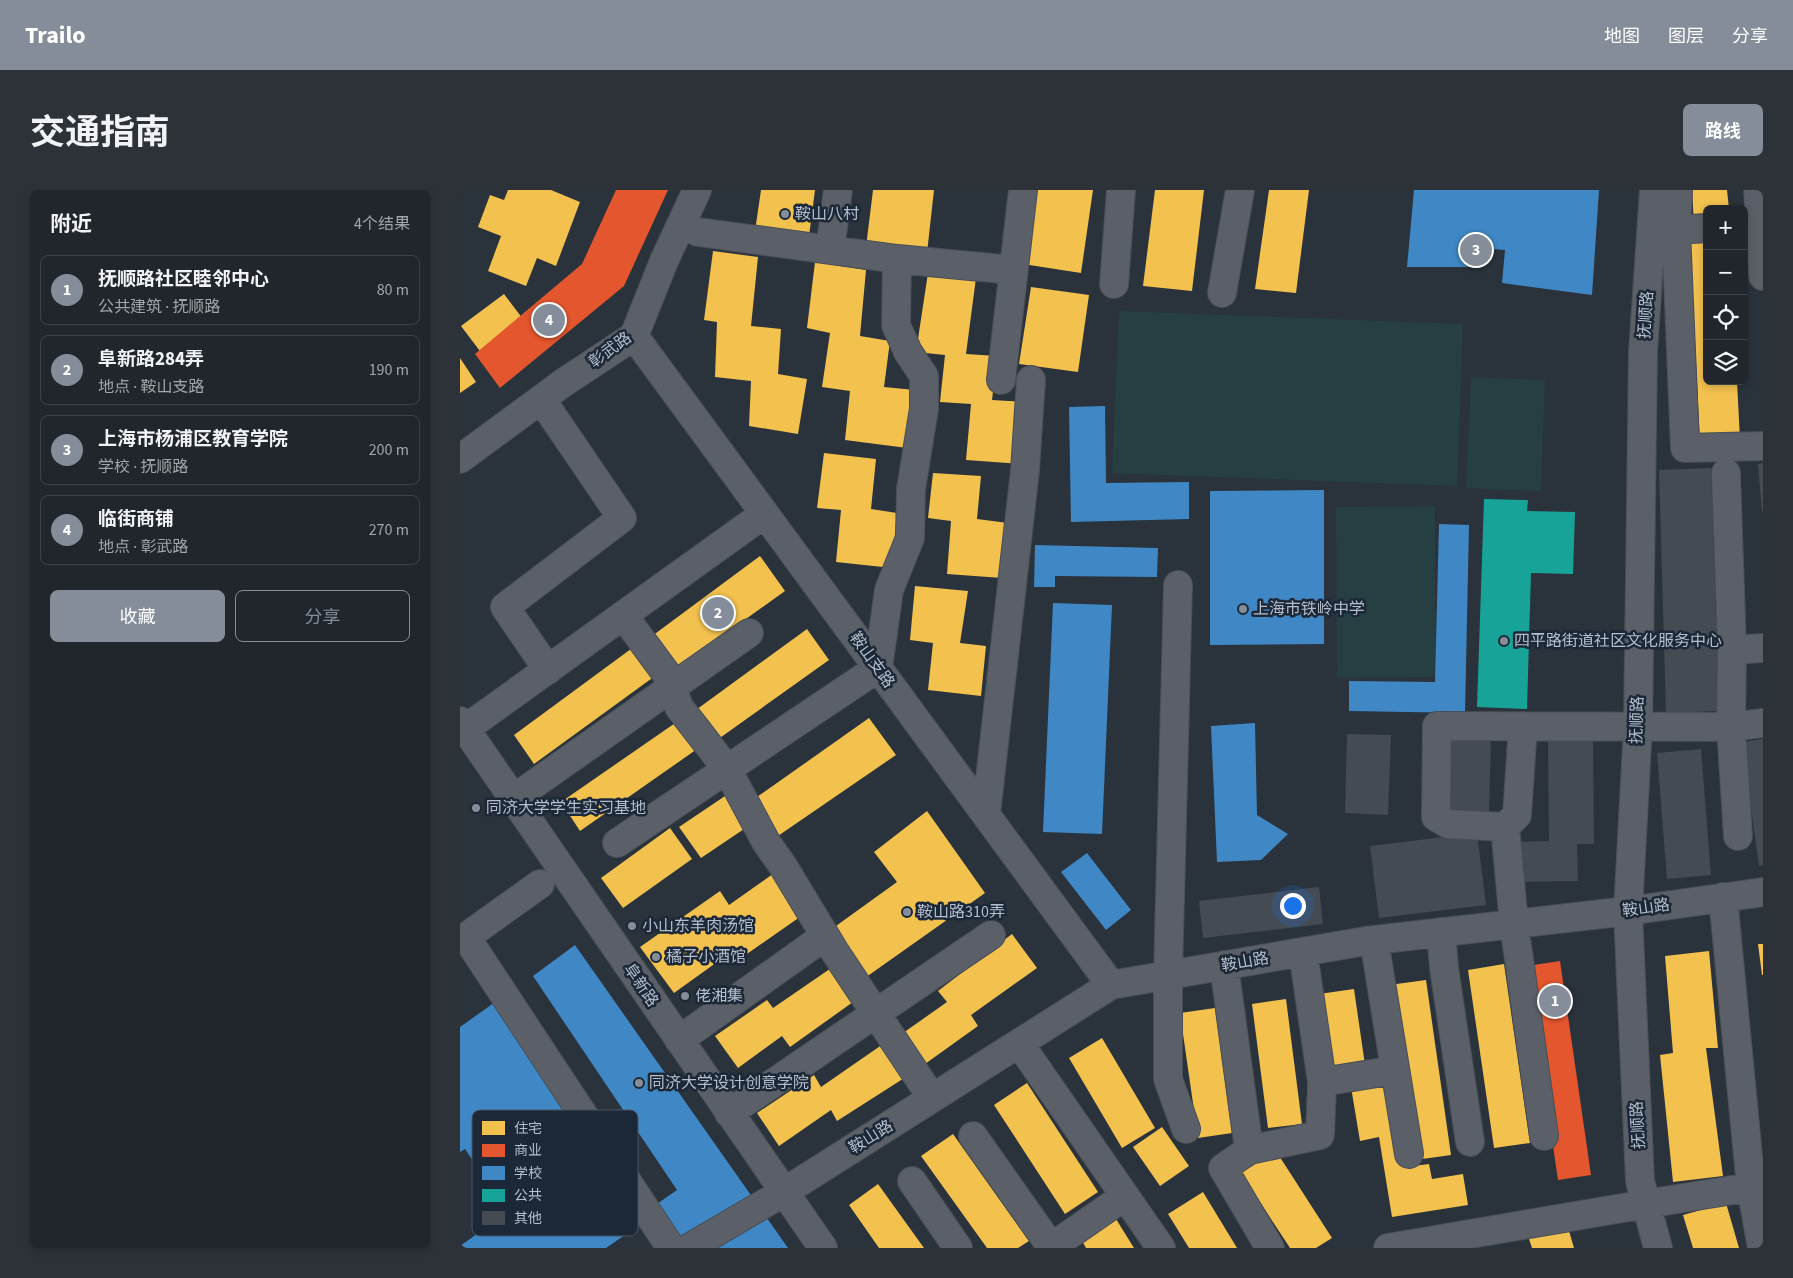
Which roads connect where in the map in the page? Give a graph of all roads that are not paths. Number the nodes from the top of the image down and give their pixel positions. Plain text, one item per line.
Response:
1 (696, 190) edge
2 (838, 190) edge
3 (1023, 190) edge
4 (1121, 190) edge
5 (1240, 190) edge
6 (1654, 190) edge
7 (1678, 190) edge
8 (1758, 190) edge
9 (1756, 224) edge
10 (1703, 228) edge
11 (1676, 230) junction
12 (698, 232) dead end
13 (830, 250) junction
14 (897, 259) junction
15 (1013, 270) junction
16 (1763, 276) edge
17 (1114, 284) dead end
18 (1222, 293) dead end
19 (634, 336) junction
20 (1001, 380) dead end
21 (1031, 380) dead end
22 (541, 399) junction
23 (1763, 446) edge
24 (460, 458) edge
25 (1726, 473) dead end
26 (764, 514) junction
27 (1178, 585) dead end
28 (623, 615) junction
29 (749, 633) dead end
30 (1763, 648) edge
31 (1732, 650) junction
32 (878, 668) junction
33 (548, 670) junction
34 (672, 687) junction
35 (1763, 723) edge
36 (463, 725) edge
37 (1524, 726) junction
38 (1638, 726) junction
39 (1731, 727) junction
40 (727, 769) junction
41 (513, 799) junction
42 (986, 814) junction
43 (1505, 827) junction
44 (1738, 836) dead end
45 (617, 843) dead end
46 (540, 884) dead end
47 (1763, 892) edge
48 (1723, 897) junction
49 (1628, 911) junction
50 (1514, 924) junction
51 (1440, 932) junction
52 (463, 933) edge
53 (991, 935) dead end
54 (825, 936) junction
55 (1374, 940) junction
56 (1303, 952) junction
57 (1224, 965) junction
58 (1168, 975) junction
59 (1111, 985) junction
60 (875, 1014) junction
61 (679, 1040) junction
62 (1019, 1043) junction
63 (1395, 1070) junction
64 (1322, 1082) junction
65 (932, 1098) junction
66 (580, 1110) edge
67 (730, 1113) junction
68 (1186, 1130) dead end
69 (973, 1136) dead end
70 (1544, 1136) dead end
71 (1470, 1142) dead end
72 (1249, 1150) junction
73 (1409, 1154) dead end
74 (912, 1180) dead end
75 (1757, 1186) edge
76 (784, 1192) junction
77 (1125, 1196) junction
78 (638, 1198) edge
79 (1646, 1204) junction
80 (1505, 1238) edge
81 (671, 1248) edge
82 (689, 1248) edge
83 (823, 1248) edge
84 (958, 1248) edge
85 (1051, 1248) edge
86 (1161, 1248) edge
87 (1270, 1248) edge
88 (1388, 1248) edge
89 (1658, 1248) edge
90 (1762, 1248) edge

1 - 19 street, 彰武路
2 - 13 street
3 - 15 street
4 - 17 street
5 - 18 street
6 - 38 street, 抚顺路
7 - 11 street
8 - 9 street
9 - 16 street
10 - 11 street
11 - 23 street
12 - 13 street
13 - 14 street
14 - 15 street
14 - 32 street
15 - 20 street
19 - 22 street, 彰武路
19 - 26 street, 鞍山支路
21 - 42 street
22 - 24 street, 彰武路
22 - 33 street
25 - 31 street
26 - 28 street
26 - 32 street, 鞍山支路
27 - 58 street
28 - 33 street
28 - 34 street
29 - 34 street
30 - 31 street
31 - 39 street
32 - 40 street
32 - 42 street, 鞍山支路
33 - 36 street
34 - 40 street
34 - 41 street
35 - 39 street
36 - 41 street, 阜新路
37 - 38 street
37 - 43 street
37 - 43 street
38 - 39 street
38 - 49 street, 抚顺路
39 - 44 street
40 - 45 street
40 - 54 street
41 - 61 street, 阜新路
42 - 59 street, 鞍山支路
43 - 50 street
46 - 52 street
47 - 48 street, 鞍山路
48 - 49 street, 鞍山路
48 - 75 street
49 - 50 street, 鞍山路
49 - 79 street, 抚顺路
50 - 51 street, 鞍山路
50 - 70 street
51 - 55 street, 鞍山路
51 - 71 street
52 - 66 street
53 - 60 street
54 - 60 street
54 - 61 street
55 - 56 street, 鞍山路
55 - 63 street
56 - 57 street, 鞍山路
56 - 64 street
57 - 58 street, 鞍山路
57 - 72 street
58 - 59 street, 鞍山路
58 - 68 street
59 - 62 street, 鞍山路
60 - 65 street
60 - 67 street
61 - 67 street, 阜新路
62 - 65 street, 鞍山路
62 - 77 street
63 - 64 street
63 - 73 street
64 - 72 street
65 - 76 street, 鞍山路
67 - 76 street, 阜新路
69 - 85 street
72 - 87 street
74 - 84 street
75 - 79 street
75 - 90 street
76 - 82 street, 鞍山路
76 - 83 street, 阜新路
77 - 85 street
77 - 86 street
78 - 81 street
79 - 80 street
79 - 89 street, 抚顺路
80 - 88 street

